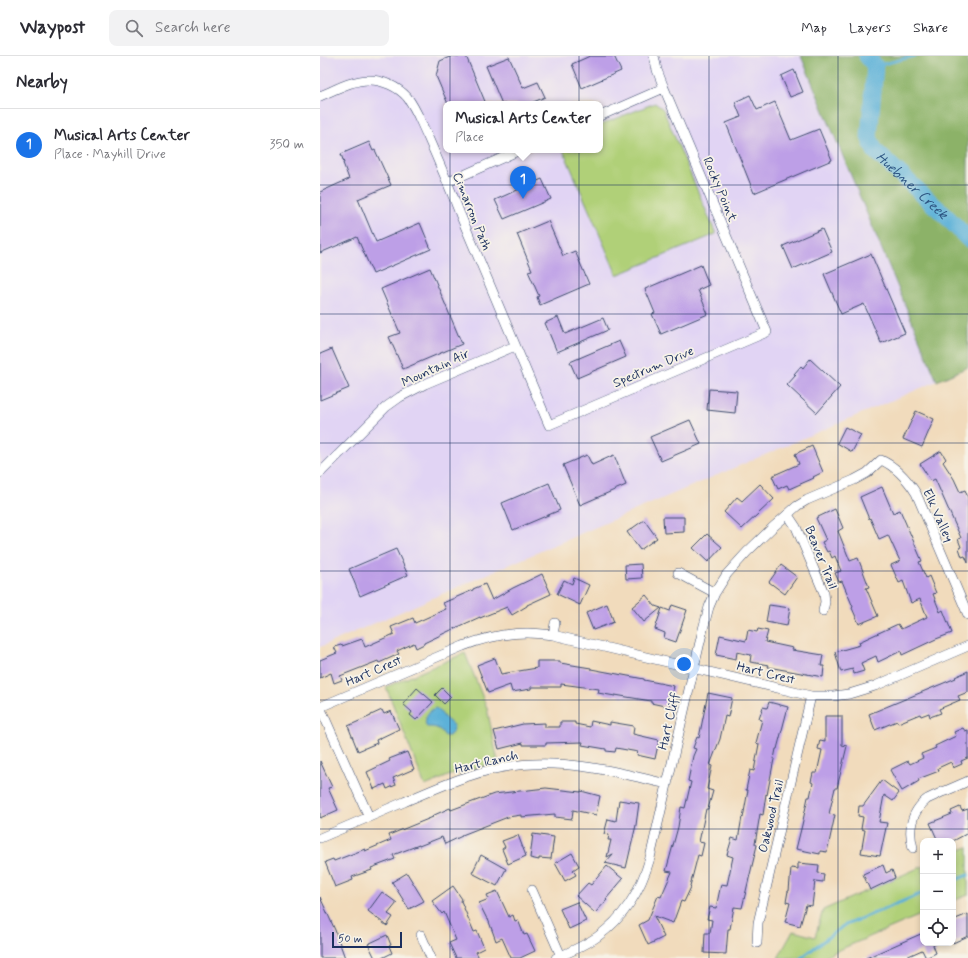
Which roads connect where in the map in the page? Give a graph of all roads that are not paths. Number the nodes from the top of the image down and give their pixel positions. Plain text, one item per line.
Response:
1 (654, 56) edge
2 (664, 88) junction
3 (320, 96) edge
4 (603, 115) edge
5 (513, 153) edge
6 (448, 182) junction
7 (767, 332) joint
8 (515, 346) junction
9 (549, 424) joint
10 (881, 460) joint
11 (320, 473) edge
12 (788, 514) junction
13 (678, 573) dead end
14 (715, 593) junction
15 (824, 611) dead end
16 (968, 615) edge
17 (555, 623) dead end
18 (553, 635) junction
19 (968, 646) edge
20 (693, 667) junction
21 (811, 696) junction
22 (968, 781) edge
23 (667, 784) junction
24 (369, 817) junction
25 (320, 838) edge
26 (913, 848) dead end
27 (532, 890) dead end
28 (421, 935) dead end
29 (757, 943) dead end
30 (558, 957) edge
31 (431, 958) edge

1 - 2 street, Rocky Point
2 - 4 street
2 - 7 street, Rocky Point
3 - 6 street, Cimarron Path
5 - 6 street
6 - 8 street, Cimarron Path
7 - 9 street, Spectrum Drive
8 - 9 street, Cimarron Path
8 - 11 street, Mountain Air
10 - 12 street, Hart Cliff
10 - 16 street, Elk Valley
12 - 14 street, Hart Cliff
12 - 15 street, Beaver Trail
13 - 14 street
14 - 20 street, Hart Cliff
17 - 18 street
18 - 20 street, Hart Crest
18 - 24 street, Hart Crest
19 - 21 street, Hart Crest
20 - 21 street, Hart Crest
20 - 23 street, Hart Cliff
21 - 29 street, Oakwood Trail
22 - 26 street
23 - 24 street, Hart Ranch
23 - 30 street, Hart Cliff
24 - 25 street, Hart Ranch
27 - 30 street
28 - 31 street

